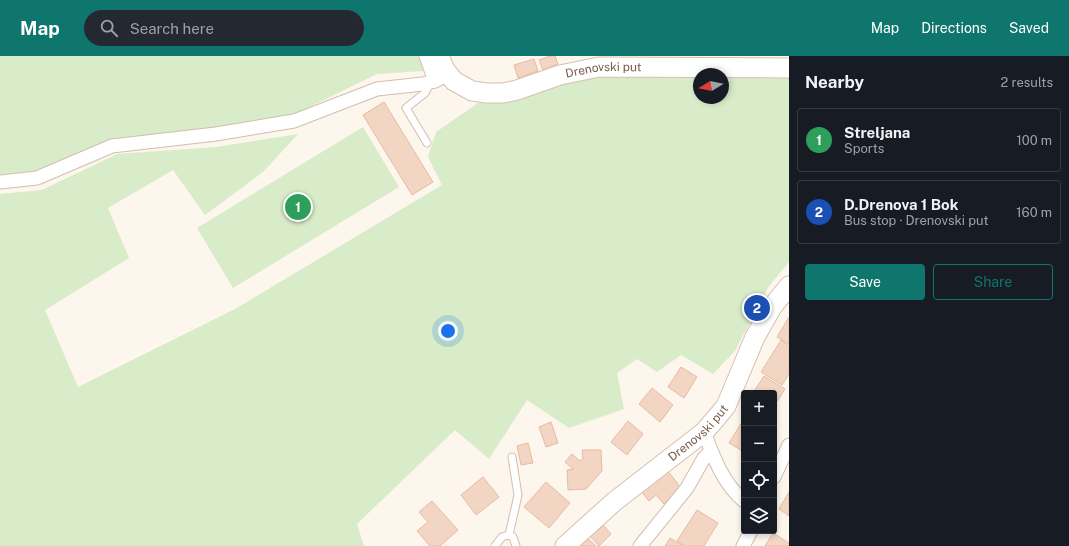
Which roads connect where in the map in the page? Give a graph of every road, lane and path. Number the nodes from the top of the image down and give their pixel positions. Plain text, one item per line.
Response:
1 (426, 56) edge
2 (439, 56) edge
3 (789, 68) edge
4 (438, 79) junction
5 (427, 143) dead end
6 (0, 182) edge
7 (789, 286) edge
8 (704, 432) junction
9 (789, 445) edge
10 (711, 451) junction
11 (512, 457) dead end
12 (777, 471) edge
13 (741, 498) edge
14 (749, 534) edge
15 (509, 535) junction
16 (495, 546) edge
17 (516, 546) edge
18 (565, 546) edge
19 (640, 546) edge
20 (742, 546) edge

1 - 4 street
2 - 4 main road, Drenovski put
3 - 4 main road, Drenovski put
4 - 5 lane
4 - 6 street
7 - 8 main road, Drenovski put
8 - 10 street
8 - 18 main road, Drenovski put
9 - 12 street
10 - 13 street
10 - 19 street
11 - 15 lane
14 - 20 street
15 - 16 lane
15 - 17 lane

